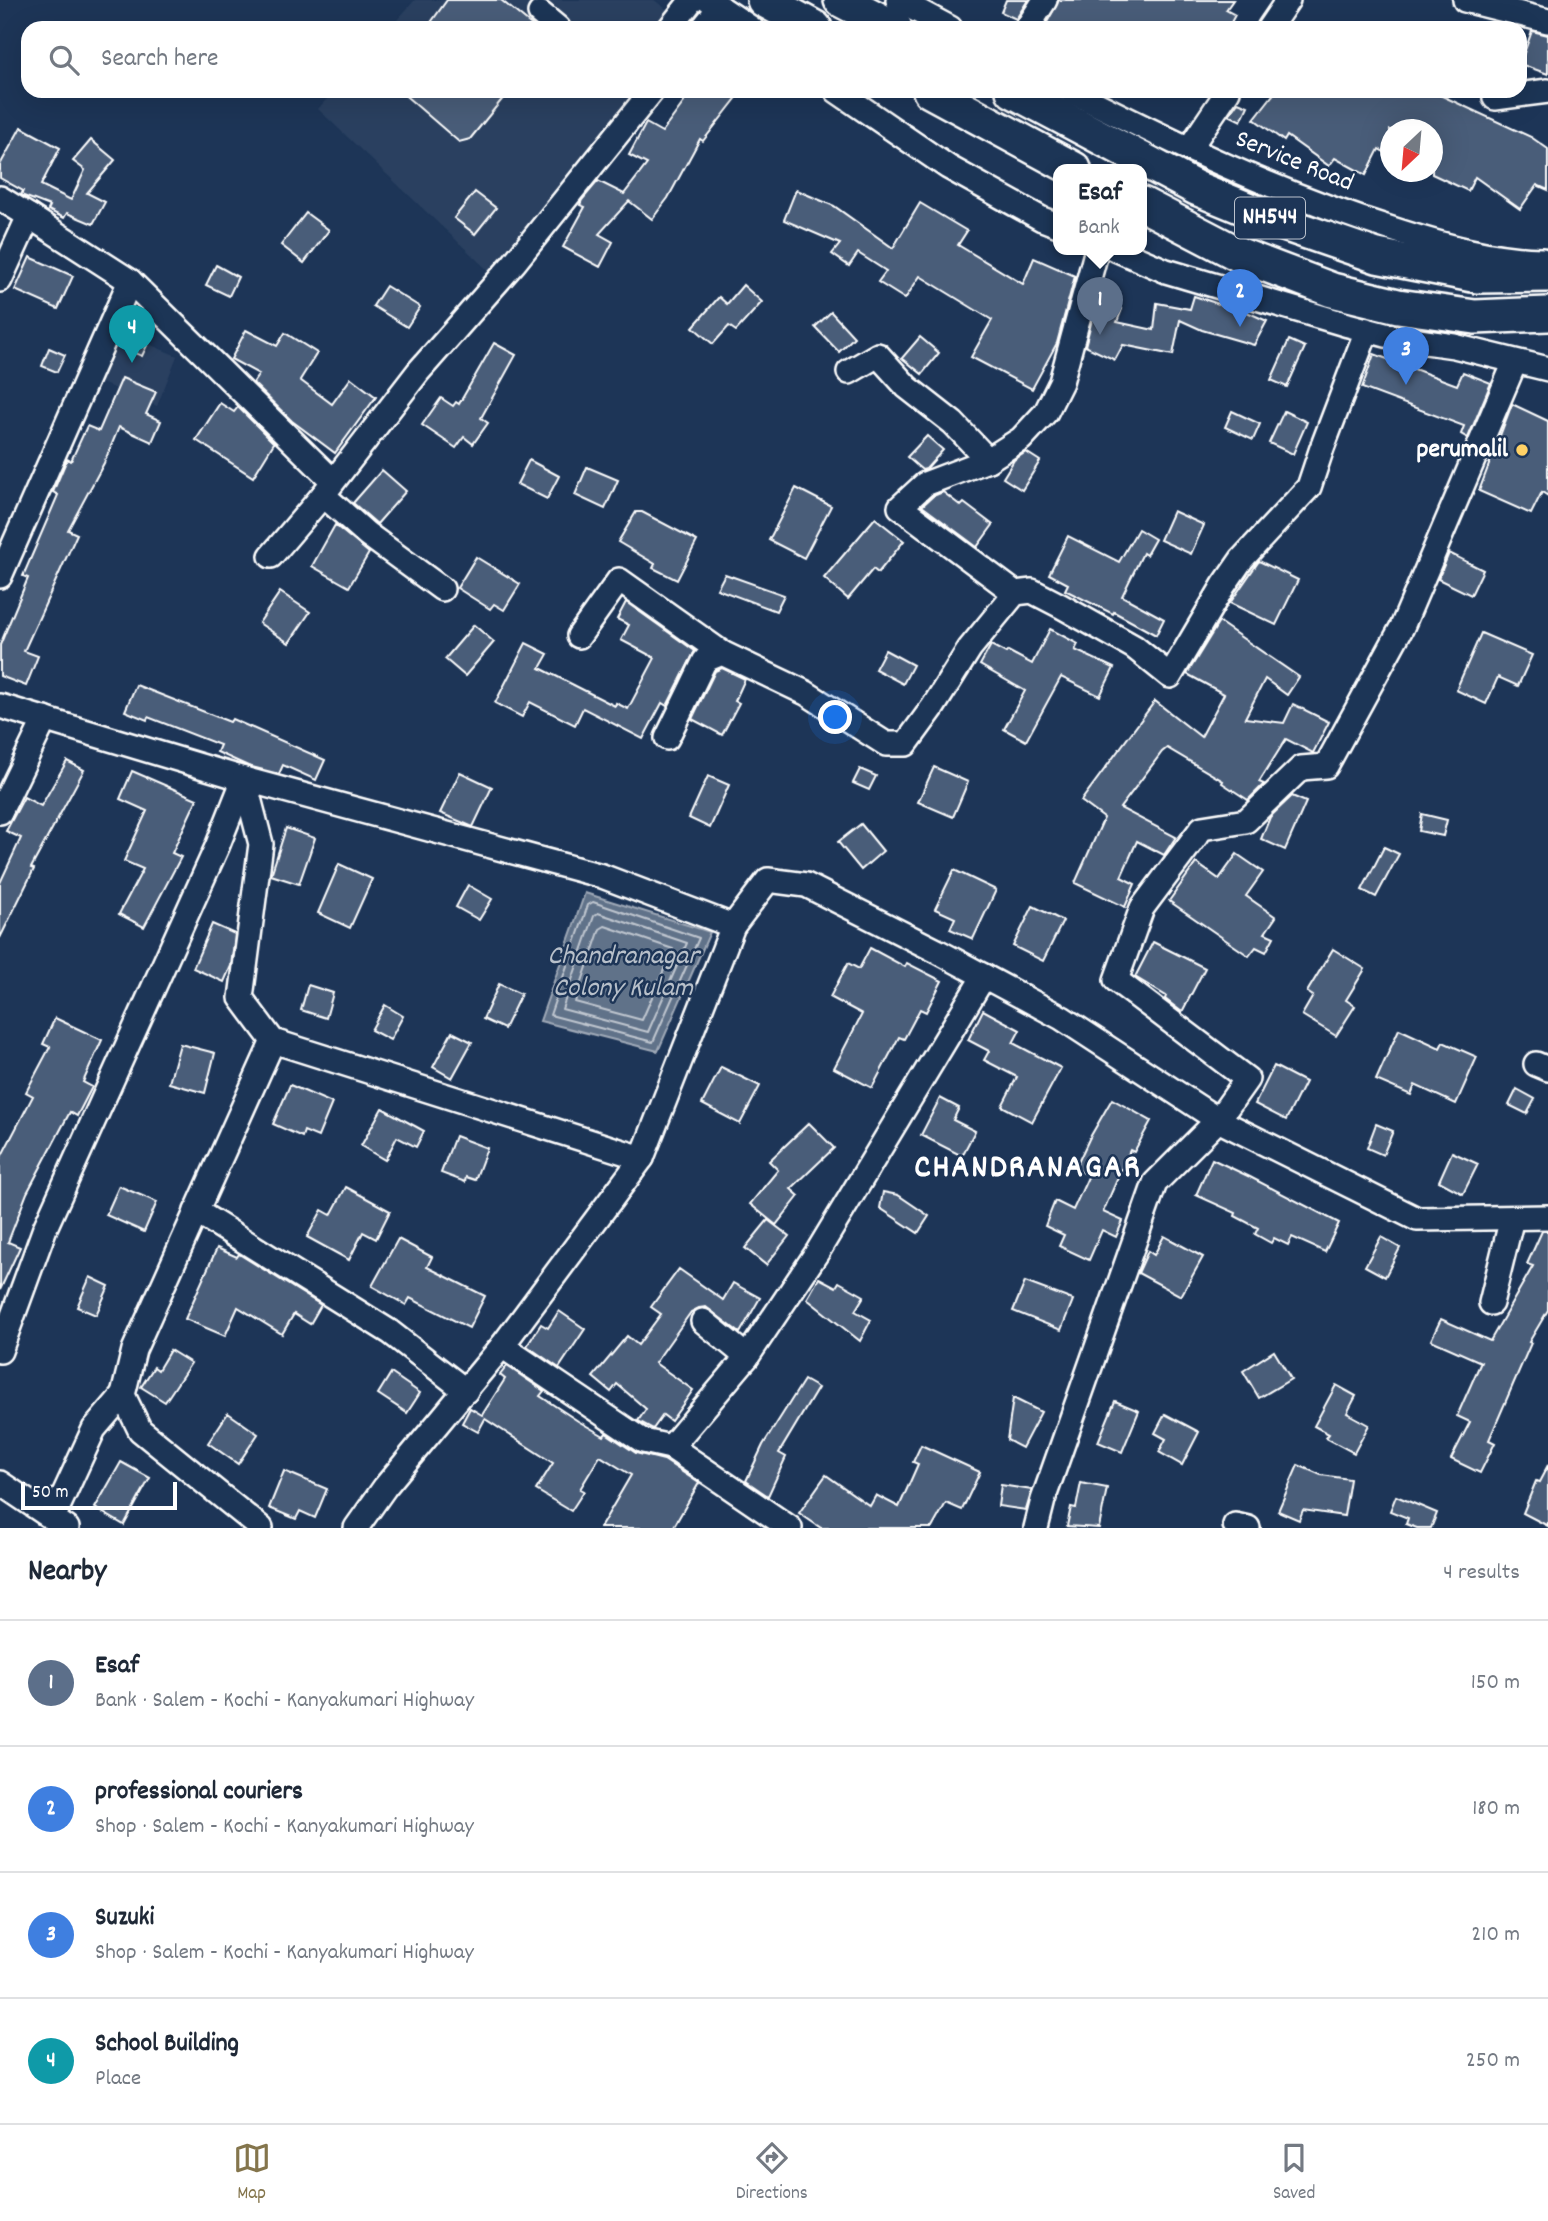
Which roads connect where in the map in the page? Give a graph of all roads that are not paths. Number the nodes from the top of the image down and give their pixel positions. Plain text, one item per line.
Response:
1 (692, 0) edge
2 (841, 0) edge
3 (898, 0) edge
4 (1045, 0) edge
5 (1288, 0) edge
6 (1465, 0) edge
7 (715, 3) edge
8 (762, 10) edge
9 (676, 21) edge
10 (706, 21) edge
11 (794, 21) edge
12 (882, 21) edge
13 (937, 21) edge
14 (1032, 21) edge
15 (1274, 21) edge
16 (1548, 21) edge
17 (1548, 91) edge
18 (1527, 94) edge
19 (646, 98) edge
20 (847, 98) edge
21 (943, 98) edge
22 (1026, 98) edge
23 (1084, 98) edge
24 (1223, 98) edge
25 (1189, 149) junction
26 (1065, 164) edge
27 (0, 198) edge
28 (1147, 207) edge
29 (29, 216) junction
30 (1053, 223) edge
31 (1095, 255) edge
32 (1129, 255) edge
33 (1548, 260) edge
34 (1548, 275) edge
35 (0, 280) edge
36 (130, 281) junction
37 (1548, 314) edge
38 (1367, 330) junction
39 (1515, 362) junction
40 (1548, 369) edge
41 (849, 372) dead end
42 (988, 460) junction
43 (328, 488) junction
44 (271, 556) dead end
45 (0, 576) edge
46 (442, 589) dead end
47 (1015, 593) junction
48 (579, 636) dead end
49 (722, 653) junction
50 (0, 706) edge
51 (45, 719) junction
52 (667, 738) dead end
53 (244, 779) junction
54 (0, 813) edge
55 (733, 926) junction
56 (984, 976) junction
57 (273, 1041) junction
58 (1218, 1120) junction
59 (642, 1158) junction
60 (196, 1211) junction
61 (1512, 1217) junction
62 (1548, 1217) edge
63 (1491, 1303) dead end
64 (704, 1321) dead end
65 (502, 1346) junction
66 (0, 1351) edge
67 (747, 1357) junction
68 (466, 1391) junction
69 (123, 1395) junction
70 (671, 1447) junction
71 (0, 1483) edge
72 (60, 1523) edge
73 (261, 1528) edge
74 (356, 1528) edge
75 (790, 1528) edge
76 (1036, 1528) edge

1 - 9 street
2 - 12 highway
3 - 13 street
4 - 14 street
5 - 15 street
6 - 16 street
7 - 8 street
7 - 10 street
8 - 11 highway
17 - 18 street
19 - 43 street
20 - 30 street
21 - 26 highway
22 - 34 highway, NH544
23 - 25 street, Service Road
24 - 25 street
25 - 33 street, Service Road
27 - 29 street
28 - 37 highway, NH544
29 - 35 street
29 - 36 street
31 - 42 street
32 - 38 street
36 - 43 street
36 - 45 street
38 - 39 street
38 - 47 street
39 - 40 street
39 - 58 street
41 - 42 street
42 - 47 street
43 - 44 street
43 - 46 street
47 - 49 street
48 - 49 street
49 - 52 street
50 - 51 street
51 - 53 street
51 - 54 street
53 - 55 street
53 - 57 street
53 - 66 street
55 - 56 street
55 - 59 street
56 - 58 street
56 - 67 street
57 - 59 street
57 - 60 street
58 - 61 street
58 - 76 street
59 - 65 street
60 - 68 street
60 - 69 street
61 - 62 street
61 - 63 street
64 - 67 street
65 - 68 street
65 - 70 street
67 - 70 street
68 - 74 street
69 - 72 street
69 - 73 street
70 - 75 street
71 - 72 street

